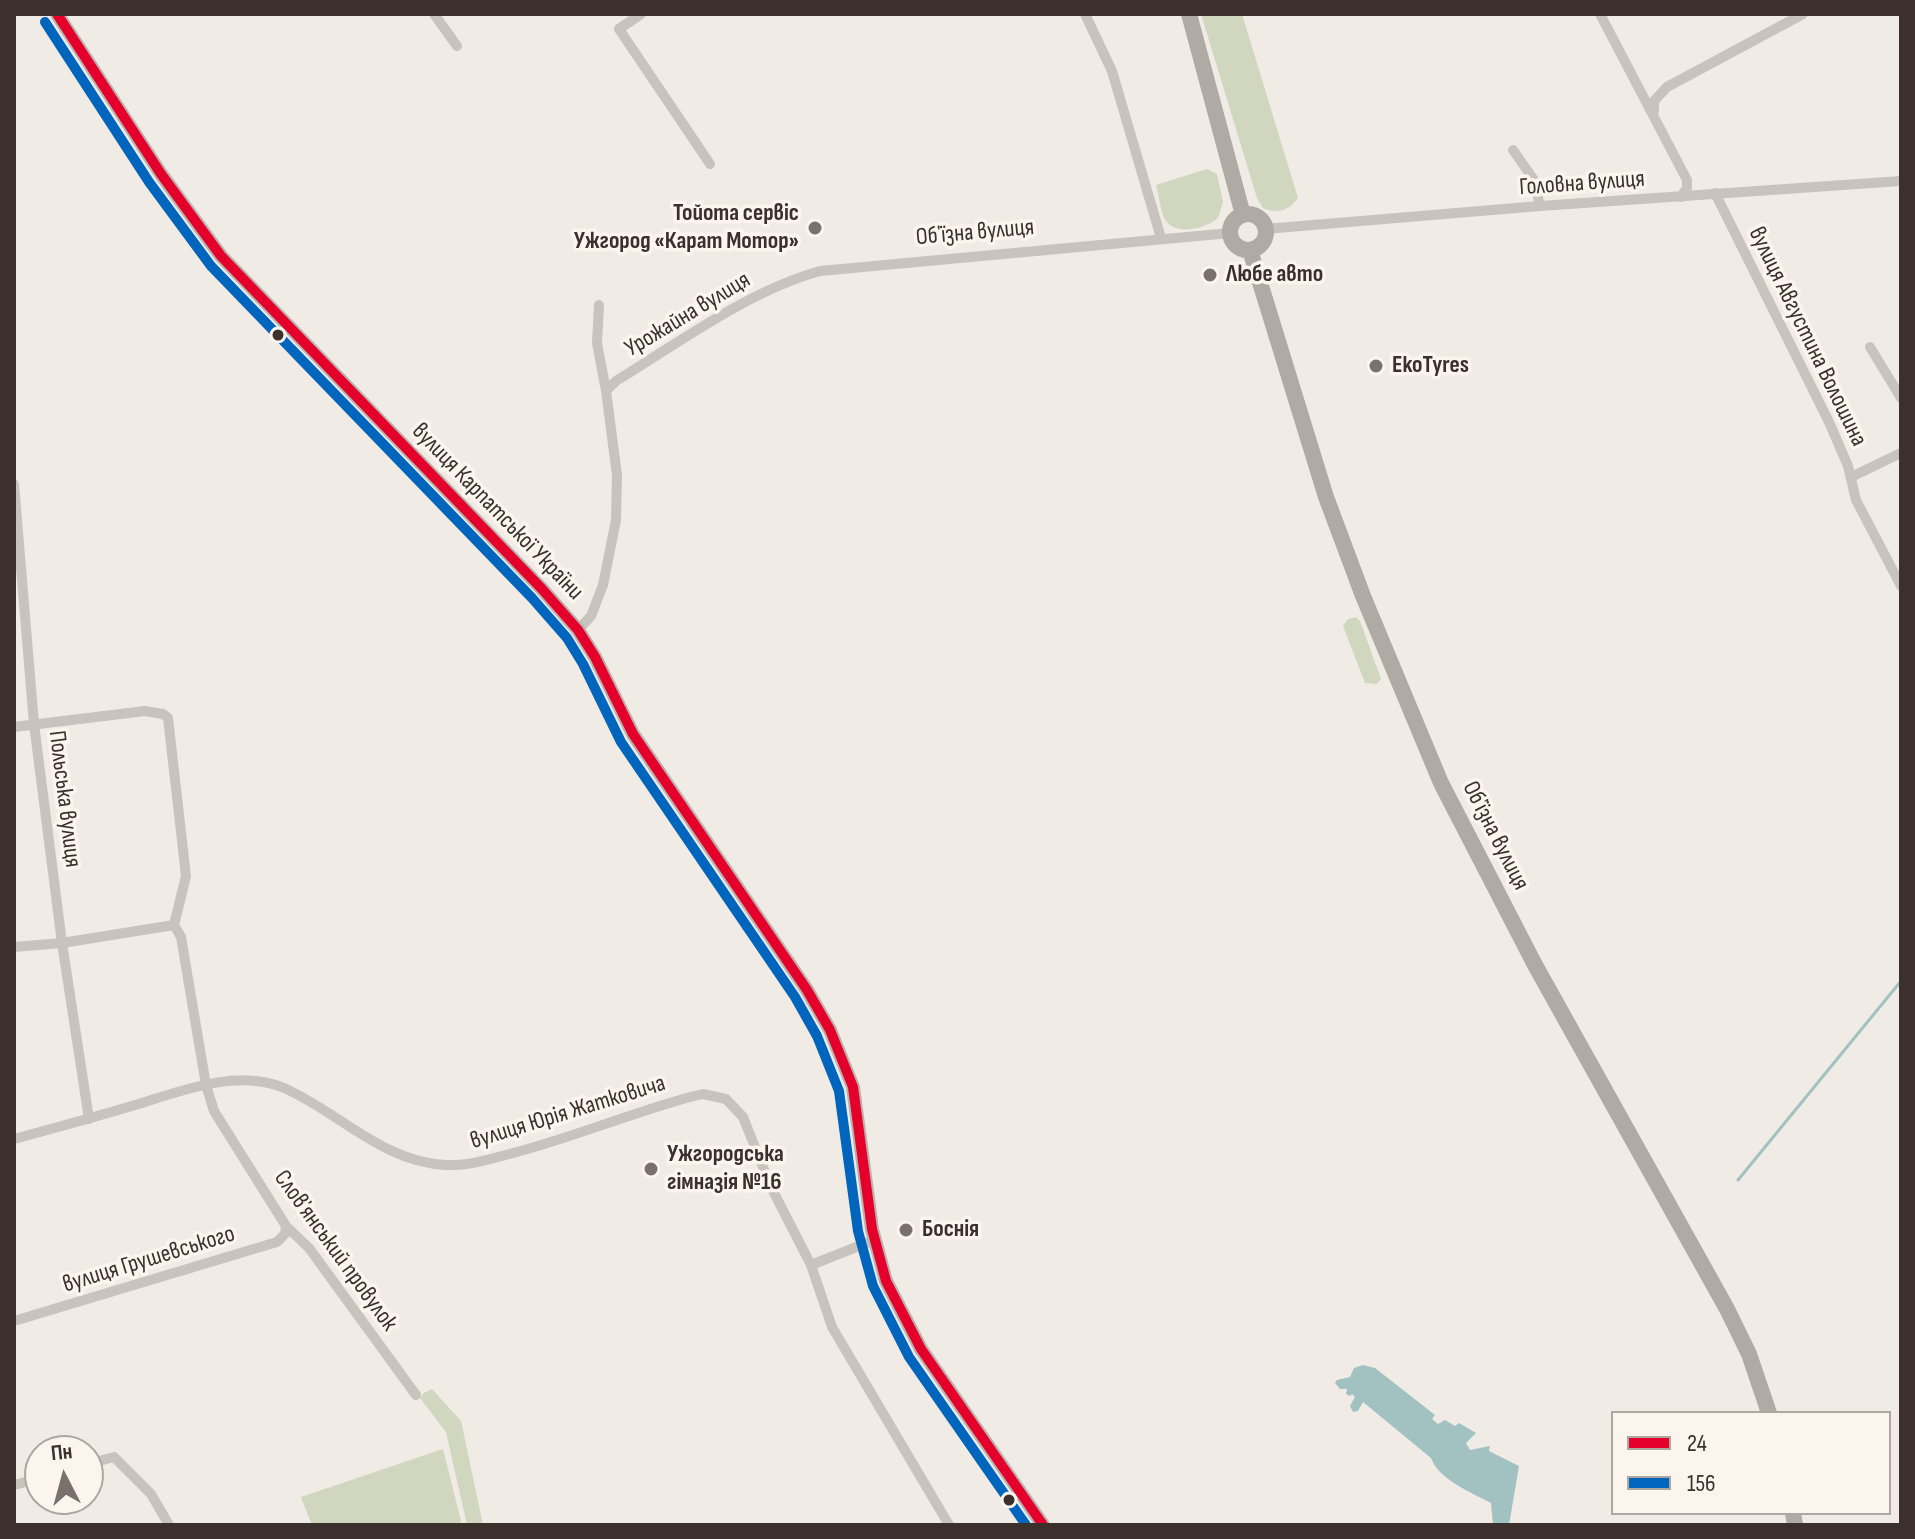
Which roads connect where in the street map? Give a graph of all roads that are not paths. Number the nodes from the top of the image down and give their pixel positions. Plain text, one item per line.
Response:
1 (57, 14) edge
2 (434, 14) edge
3 (641, 14) edge
4 (1085, 14) edge
5 (1189, 14) edge
6 (1600, 14) edge
7 (1803, 14) edge
8 (457, 46) dead end
9 (1654, 113) junction
10 (1513, 150) dead end
11 (710, 164) dead end
12 (1901, 181) edge
13 (1715, 193) junction
14 (1681, 197) junction
15 (1540, 206) junction
16 (1243, 215) junction
17 (1265, 229) junction
18 (1230, 233) junction
19 (1161, 238) junction
20 (1250, 250) junction
21 (795, 278) joint
22 (599, 305) dead end
23 (1870, 347) dead end
24 (606, 391) junction
25 (1901, 398) edge
26 (1901, 453) edge
27 (1851, 477) junction
28 (14, 484) edge
29 (1901, 586) edge
30 (574, 624) junction
31 (34, 724) junction
32 (14, 727) edge
33 (174, 925) junction
34 (62, 943) junction
35 (14, 947) edge
36 (206, 1085) junction
37 (89, 1119) junction
38 (14, 1139) edge
39 (286, 1226) junction
40 (874, 1240) junction
41 (811, 1265) junction
42 (14, 1321) edge
43 (416, 1395) dead end
44 (1768, 1411) edge
45 (104, 1460) edge
46 (169, 1525) edge
47 (949, 1525) edge
48 (1043, 1525) edge

1 - 30 main road, вулиця Карпатської України
2 - 8 street
3 - 11 street
4 - 19 street
5 - 16 highway
6 - 9 street
7 - 9 street
9 - 14 street
10 - 15 street
12 - 13 street, Головна вулиця
13 - 14 street, Головна вулиця
13 - 27 street, вулиця Августина Волошина
14 - 15 street, Головна вулиця
15 - 17 street, Головна вулиця
16 - 17 highway
16 - 18 highway
17 - 20 highway
18 - 19 street, Обʼїзна вулиця
18 - 20 highway
19 - 21 street, Обʼїзна вулиця
20 - 44 highway, Обʼїзна вулиця
21 - 24 street, Урожайна вулиця
22 - 24 street, Урожайна вулиця
23 - 25 street
24 - 30 street, Урожайна вулиця
26 - 27 street
27 - 29 street, вулиця Августина Волошина
28 - 31 street, Польська вулиця
30 - 40 main road, вулиця Карпатської України
31 - 32 street
31 - 33 street
31 - 34 street, Польська вулиця
33 - 34 street
33 - 36 street, Словʼянський провулок
34 - 35 street
34 - 37 street, Польська вулиця
36 - 37 street
36 - 39 street, Словʼянський провулок
36 - 41 street, вулиця Юрія Жатковича
37 - 38 street
39 - 42 street, вулиця Грушевського
39 - 43 street, Словʼянський провулок
40 - 41 street
40 - 48 main road, вулиця Карпатської України
41 - 47 street, вулиця Юрія Жатковича
45 - 46 street

